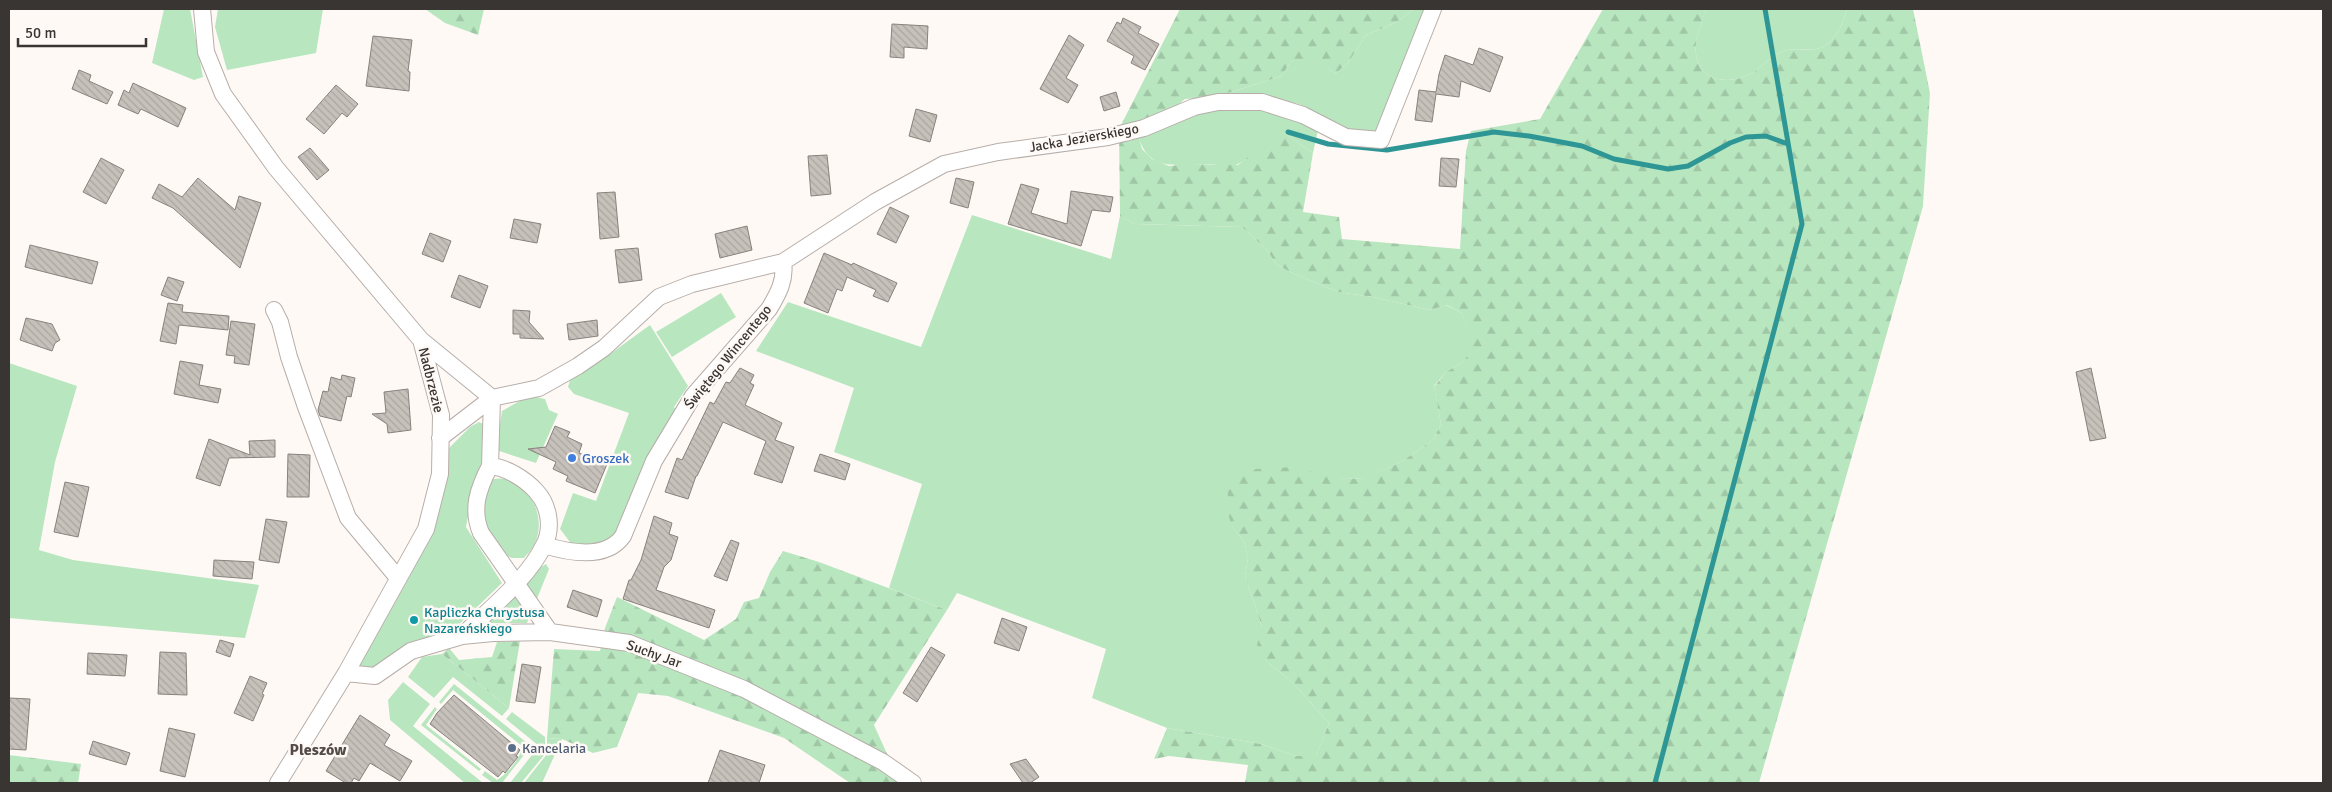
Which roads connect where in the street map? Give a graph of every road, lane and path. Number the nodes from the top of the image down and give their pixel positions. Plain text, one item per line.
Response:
1 (202, 9) edge
2 (1433, 9) edge
3 (783, 262) junction
4 (274, 310) dead end
5 (421, 340) junction
6 (492, 398) junction
7 (440, 438) junction
8 (490, 466) junction
9 (544, 545) junction
10 (398, 578) junction
11 (516, 584) junction
12 (550, 632) junction
13 (462, 636) junction
14 (346, 673) junction
15 (278, 783) edge
16 (913, 783) edge

1 - 5 street, Nadbrzezie
2 - 3 street, Jacka Jezierskiego
3 - 6 street
3 - 9 street, Świętego Wincentego
4 - 10 street
5 - 6 street
5 - 7 street, Nadbrzezie
6 - 7 street
6 - 8 street
7 - 10 street, Nadbrzezie
8 - 9 street
8 - 11 street
9 - 11 street
10 - 14 street, Nadbrzezie
11 - 12 street
11 - 13 street
12 - 13 street, Suchy Jar
12 - 16 street, Suchy Jar
13 - 14 street, Suchy Jar
14 - 15 street, Nadbrzezie

